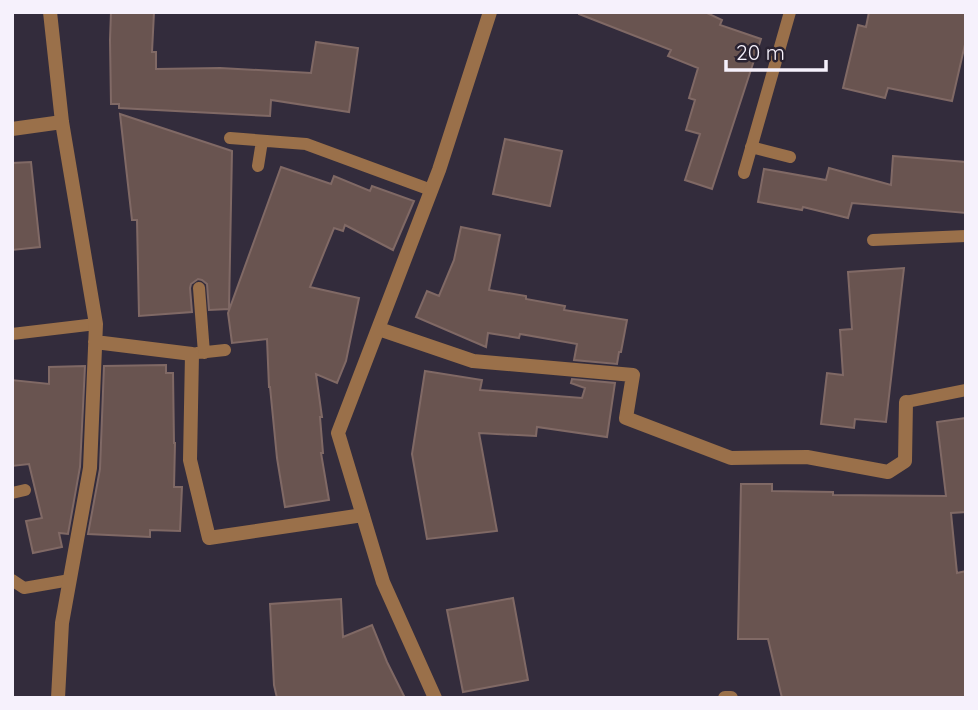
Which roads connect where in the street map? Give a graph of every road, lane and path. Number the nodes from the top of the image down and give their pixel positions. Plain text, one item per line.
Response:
1 (50, 12) edge
2 (490, 12) edge
3 (790, 12) edge
4 (62, 122) junction
5 (12, 129) edge
6 (230, 138) dead end
7 (262, 141) junction
8 (751, 147) junction
9 (790, 157) dead end
10 (258, 166) dead end
11 (744, 173) dead end
12 (431, 190) junction
13 (966, 236) edge
14 (873, 240) dead end
15 (199, 288) dead end
16 (96, 324) junction
17 (379, 329) junction
18 (12, 334) edge
19 (95, 342) junction
20 (225, 350) dead end
21 (198, 354) junction
22 (966, 390) edge
23 (906, 402) joint
24 (363, 515) junction
25 (12, 580) edge
26 (70, 580) junction
27 (58, 698) edge
28 (435, 698) edge
29 (724, 698) edge
30 (731, 698) edge

1 - 4 street
2 - 12 street
3 - 8 lane
4 - 5 street
4 - 16 street
6 - 7 lane
7 - 10 lane
7 - 12 lane
8 - 9 lane
8 - 11 lane
12 - 17 street
13 - 14 lane
15 - 21 lane
16 - 18 lane
16 - 19 street
17 - 23 street
17 - 24 street
19 - 21 street
19 - 26 street
20 - 21 lane
21 - 24 street
22 - 23 lane
24 - 28 street
25 - 26 lane
26 - 27 street
29 - 30 street

